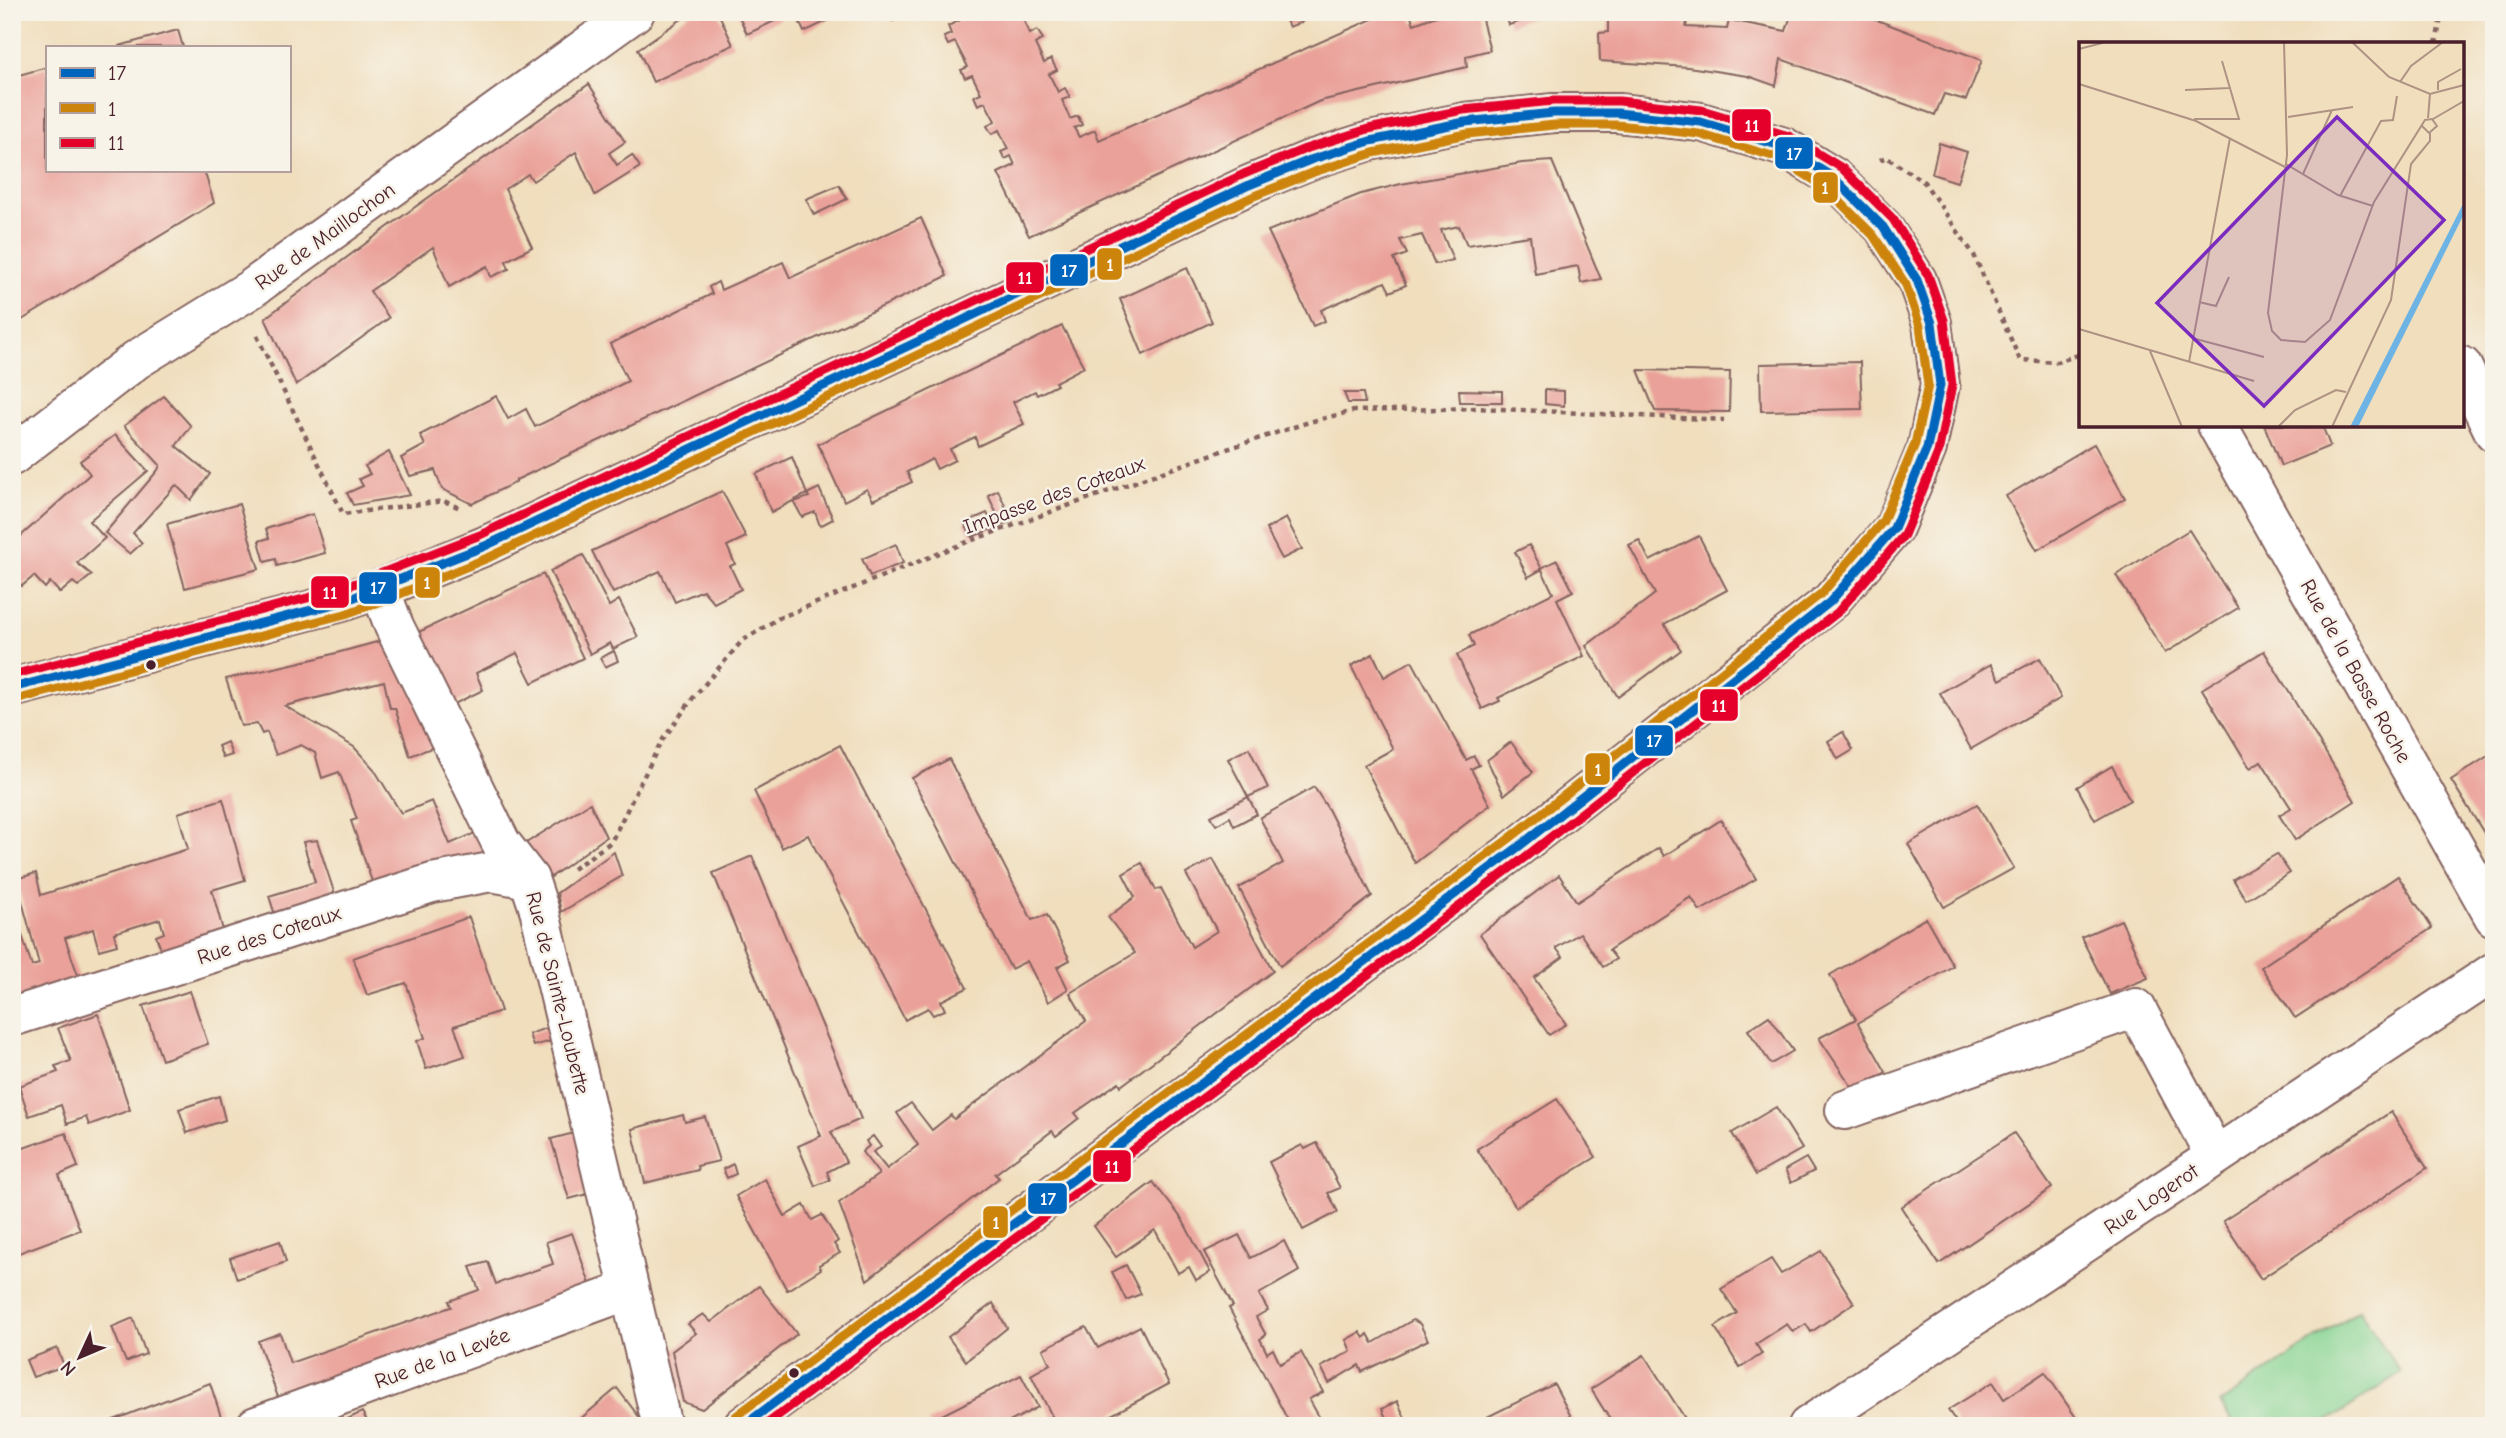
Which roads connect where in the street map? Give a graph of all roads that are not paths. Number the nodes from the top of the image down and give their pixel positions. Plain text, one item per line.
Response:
1 (635, 12) edge
2 (2464, 370) edge
3 (2218, 427) edge
4 (2494, 432) edge
5 (12, 456) edge
6 (380, 589) junction
7 (12, 688) edge
8 (530, 879) junction
9 (2494, 916) edge
10 (2494, 972) edge
11 (12, 1017) edge
12 (1845, 1110) dead end
13 (2215, 1156) junction
14 (629, 1290) junction
15 (256, 1426) edge
16 (662, 1426) edge
17 (743, 1426) edge
18 (1808, 1426) edge

1 - 5 street, Rue de Maillochon
2 - 4 street
3 - 9 street, Rue de la Basse Roche
6 - 7 street
6 - 8 street, Rue de Sainte-Loubette
6 - 17 street
8 - 11 street, Rue des Coteaux
8 - 14 street, Rue de Sainte-Loubette
10 - 13 street, Rue Logerot
12 - 13 street
13 - 18 street, Rue Logerot
14 - 15 street, Rue de la Levée
14 - 16 street, Rue de Sainte-Loubette

